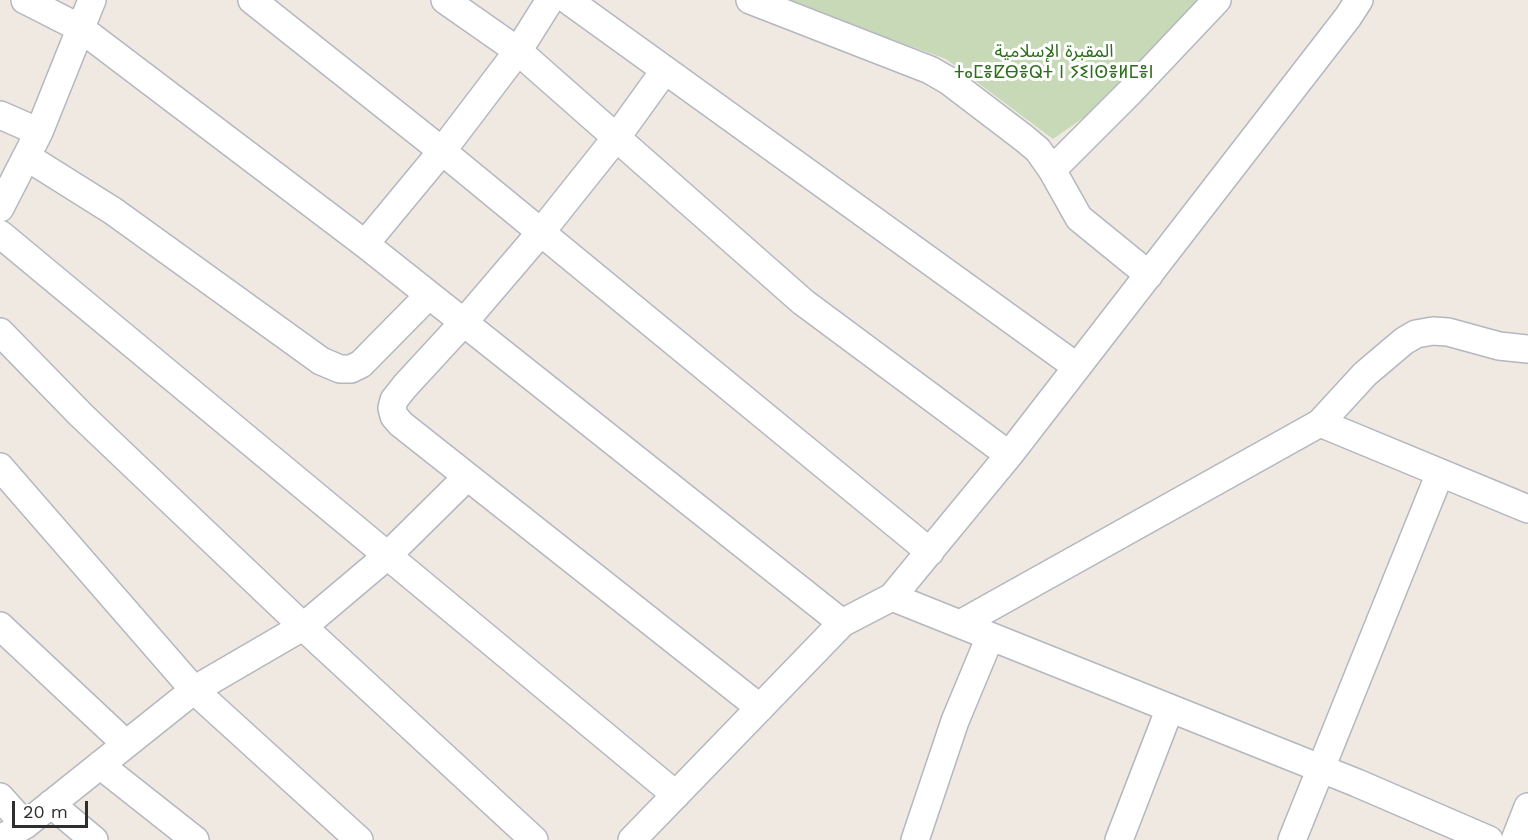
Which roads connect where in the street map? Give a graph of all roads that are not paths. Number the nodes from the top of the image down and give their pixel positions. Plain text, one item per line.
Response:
1 (25, 0) edge
2 (92, 0) edge
3 (252, 0) edge
4 (446, 0) edge
5 (550, 0) edge
6 (568, 0) edge
7 (750, 0) edge
8 (1217, 0) edge
9 (1359, 0) edge
10 (80, 28) junction
11 (518, 51) junction
12 (664, 70) junction
13 (0, 115) edge
14 (39, 132) junction
15 (616, 138) junction
16 (442, 151) junction
17 (27, 157) junction
18 (1052, 170) junction
19 (0, 208) edge
20 (541, 232) junction
21 (0, 234) edge
22 (365, 244) junction
23 (1149, 275) junction
24 (429, 295) junction
25 (464, 322) junction
26 (0, 332) edge
27 (1528, 349) edge
28 (1077, 367) junction
29 (1320, 423) junction
30 (1009, 455) junction
31 (0, 467) edge
32 (1440, 473) junction
33 (466, 478) junction
34 (1528, 509) edge
35 (930, 552) junction
36 (387, 556) junction
37 (892, 597) junction
38 (842, 623) junction
39 (960, 624) junction
40 (0, 626) edge
41 (304, 626) junction
42 (990, 637) junction
43 (194, 690) junction
44 (760, 708) junction
45 (1170, 708) junction
46 (126, 744) junction
47 (100, 765) junction
48 (1320, 769) junction
49 (676, 795) junction
50 (0, 797) edge
51 (51, 804) junction
52 (1528, 807) edge
53 (25, 825) junction
54 (0, 839) edge
55 (94, 840) edge
56 (195, 840) edge
57 (359, 840) edge
58 (534, 840) edge
59 (632, 840) edge
60 (915, 840) edge
61 (1119, 840) edge
62 (1292, 840) edge
63 (1489, 840) edge
64 (1515, 840) edge

1 - 10 street
2 - 10 street
3 - 16 street
4 - 11 street
5 - 11 street
6 - 12 street
7 - 18 street
8 - 18 street
9 - 23 street
10 - 14 street
10 - 22 street
11 - 15 street
11 - 16 street
12 - 15 street
12 - 28 street
13 - 14 street
14 - 17 street
15 - 20 street
15 - 30 street
16 - 20 street
16 - 22 street
17 - 19 street
17 - 24 street
18 - 23 street
20 - 25 street
20 - 35 street
21 - 36 street
22 - 24 street
23 - 28 street
24 - 25 street
25 - 33 street
25 - 38 street
26 - 41 street
27 - 29 street
28 - 30 street
29 - 32 street
29 - 39 street
30 - 35 street
31 - 43 street
32 - 34 street
32 - 48 street
33 - 36 street
33 - 44 street
35 - 37 street
36 - 41 street
36 - 49 street
37 - 38 street
37 - 39 street
38 - 44 street
39 - 42 street
40 - 46 street
41 - 43 street
41 - 58 street
42 - 45 street
42 - 60 street
43 - 46 street
43 - 57 street
44 - 49 street
45 - 48 street
45 - 61 street
46 - 47 street
47 - 51 street
47 - 56 street
48 - 62 street
48 - 63 street
49 - 59 street
50 - 53 street
51 - 53 street
51 - 55 street
52 - 64 street
53 - 54 street

